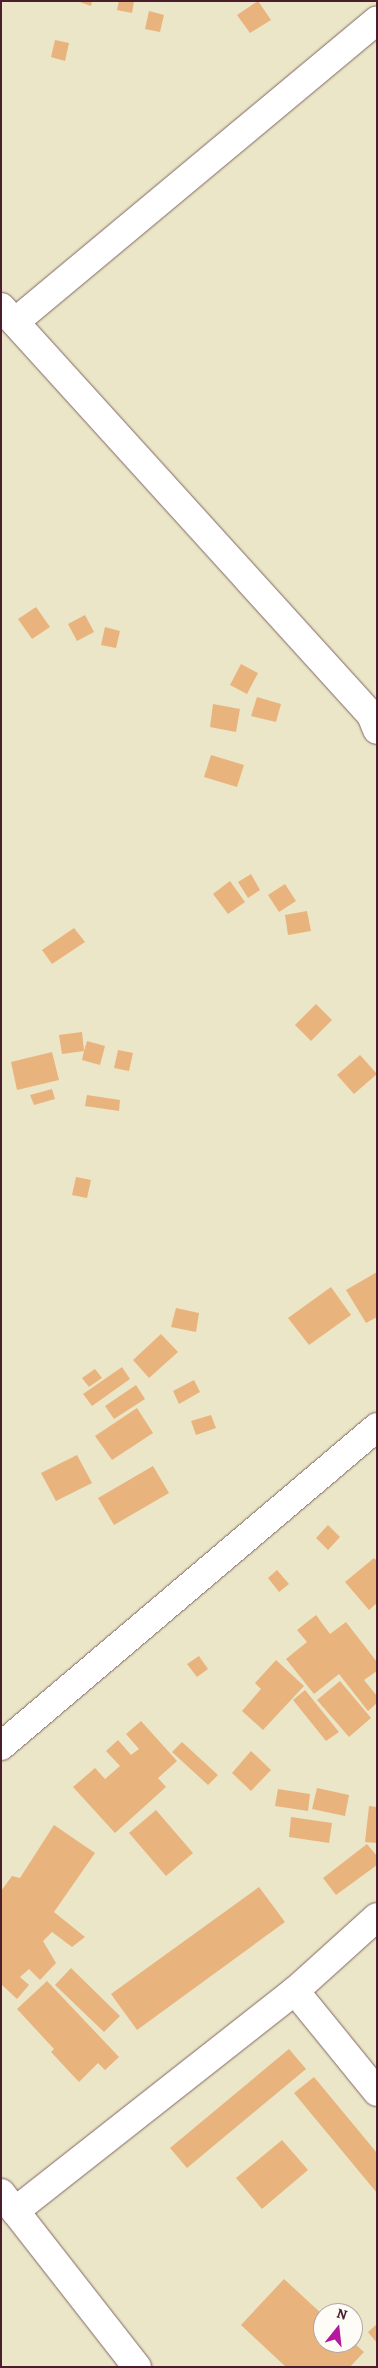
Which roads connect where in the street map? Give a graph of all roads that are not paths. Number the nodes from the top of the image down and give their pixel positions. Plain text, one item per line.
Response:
1 (377, 20) edge
2 (8, 314) edge
3 (375, 719) edge
4 (377, 1427) edge
5 (1, 1746) edge
6 (377, 1917) edge
7 (295, 1991) junction
8 (377, 2092) edge
9 (8, 2202) edge
10 (137, 2367) edge

1 - 2 street
2 - 3 street
4 - 5 street
6 - 7 street
7 - 8 street
7 - 9 street
9 - 10 street

